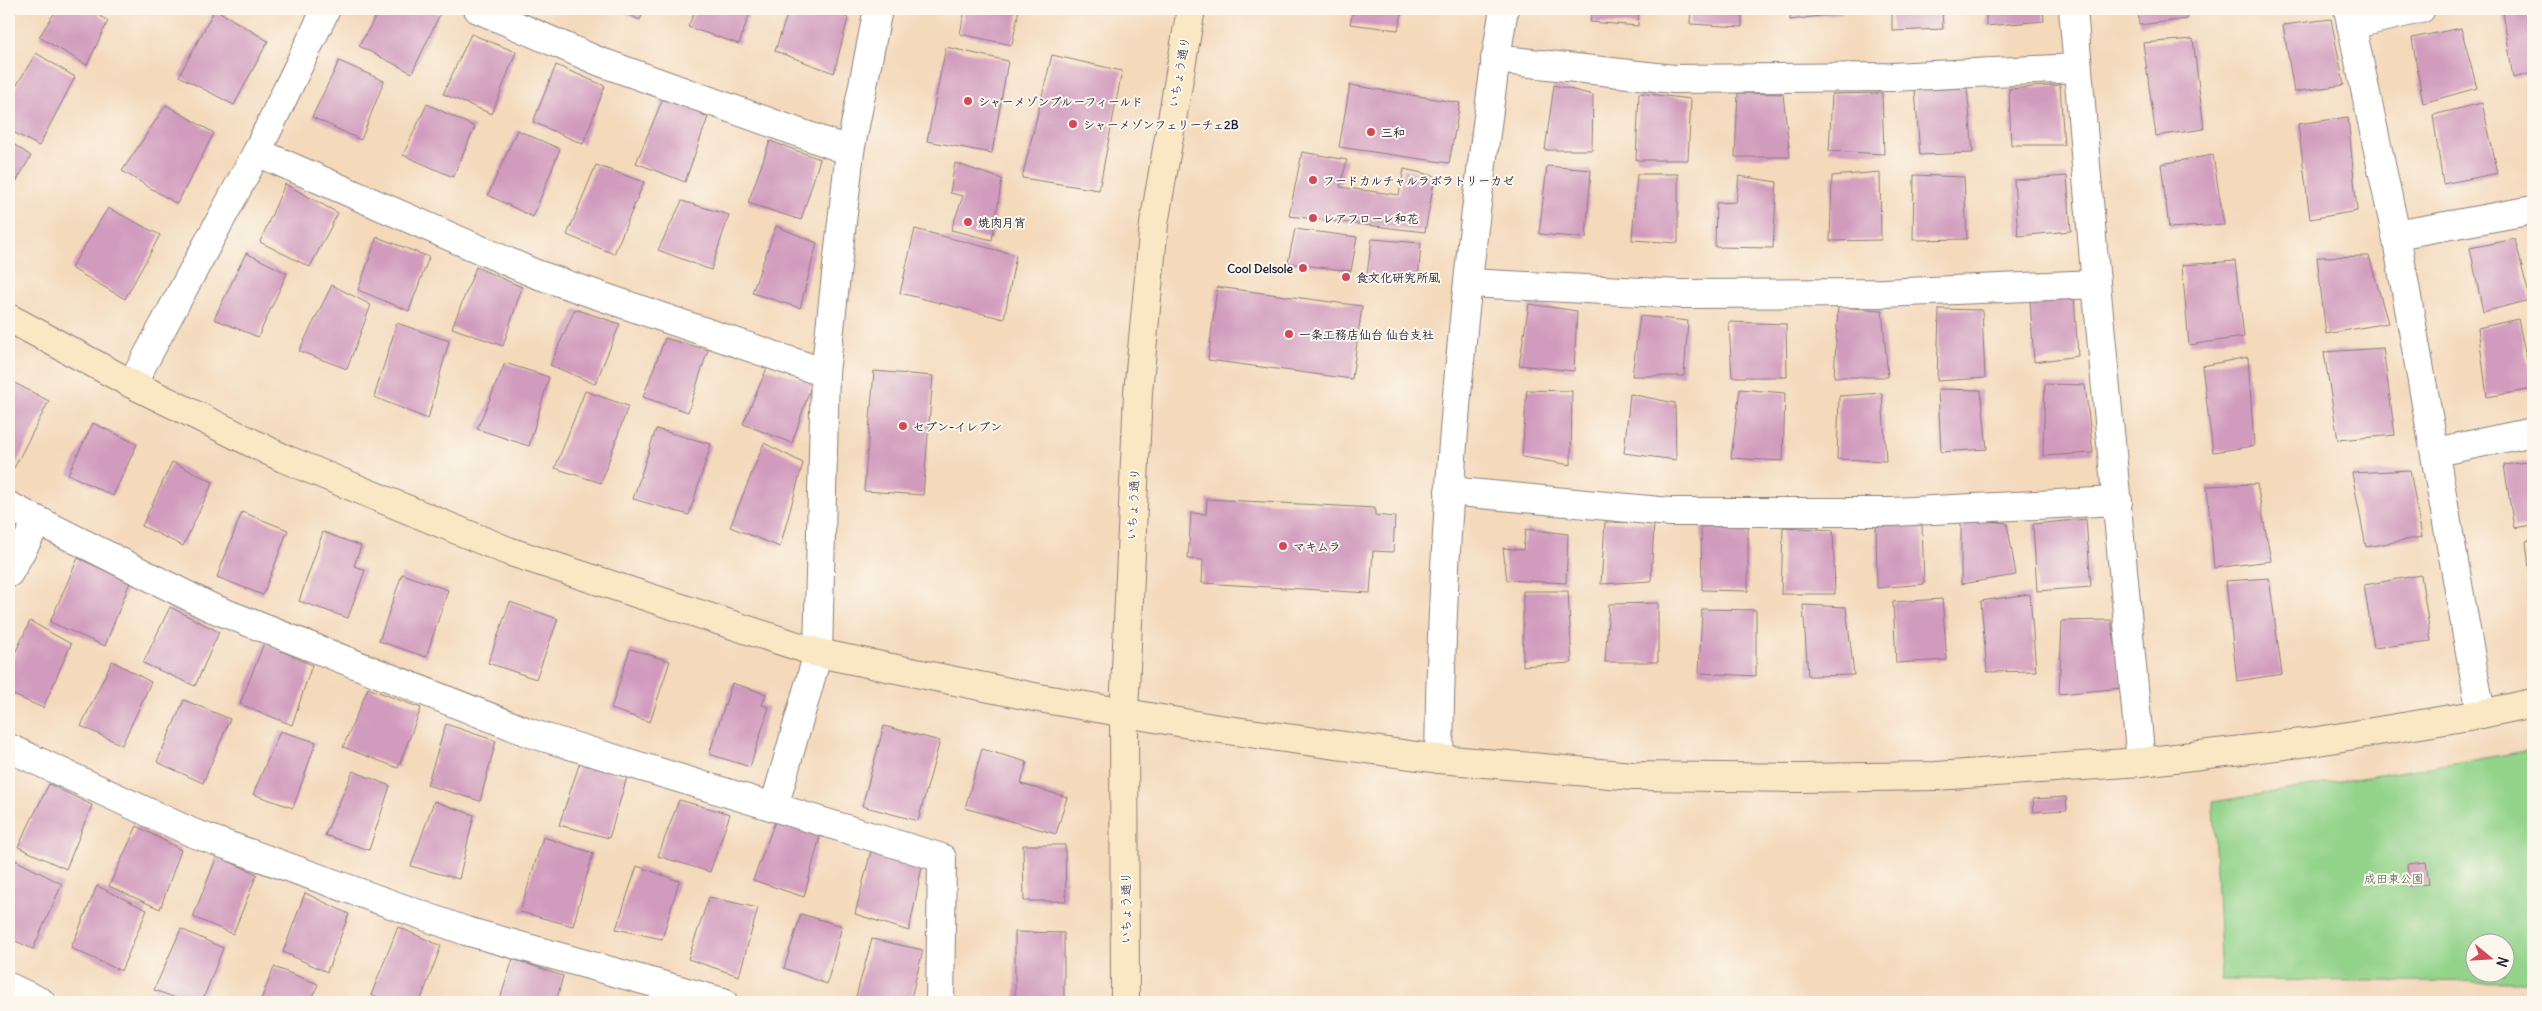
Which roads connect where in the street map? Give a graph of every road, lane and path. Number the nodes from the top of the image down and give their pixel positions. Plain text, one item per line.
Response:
1 (326, 9) edge
2 (478, 9) edge
3 (878, 9) edge
4 (1191, 9) edge
5 (1504, 9) edge
6 (2073, 9) edge
7 (2421, 9) edge
8 (2350, 17) edge
9 (1495, 59) junction
10 (2077, 68) junction
11 (850, 151) junction
12 (256, 152) junction
13 (2533, 210) edge
14 (2396, 235) junction
15 (1468, 283) junction
16 (2096, 284) junction
17 (9, 318) edge
18 (825, 373) junction
19 (132, 384) junction
20 (2533, 432) edge
21 (2436, 452) junction
22 (1449, 491) junction
23 (2118, 501) junction
24 (9, 506) edge
25 (38, 521) junction
26 (9, 573) edge
27 (818, 653) junction
28 (2533, 703) edge
29 (1124, 714) junction
30 (2481, 714) junction
31 (9, 748) edge
32 (1439, 759) junction
33 (2141, 762) junction
34 (774, 807) junction
35 (9, 987) edge
36 (41, 1002) edge
37 (723, 1002) edge
38 (940, 1002) edge
39 (1125, 1002) edge

1 - 12 street
2 - 11 street
3 - 11 street
4 - 29 street, いちょう通り
5 - 9 street
6 - 10 street
7 - 8 street
8 - 14 street
9 - 10 street
9 - 15 street
10 - 16 street
11 - 18 street
12 - 18 street
12 - 19 street
13 - 14 street
14 - 21 street
15 - 16 street
15 - 22 street
16 - 23 street
17 - 19 street
18 - 27 street
19 - 27 street
20 - 21 street
21 - 30 street
22 - 23 street
22 - 32 street
23 - 33 street
24 - 25 street
25 - 26 street
25 - 34 street
27 - 29 street
27 - 34 street
28 - 30 street
29 - 32 street
29 - 39 street, いちょう通り
30 - 33 street
31 - 37 street
32 - 33 street
34 - 38 street
35 - 36 street

